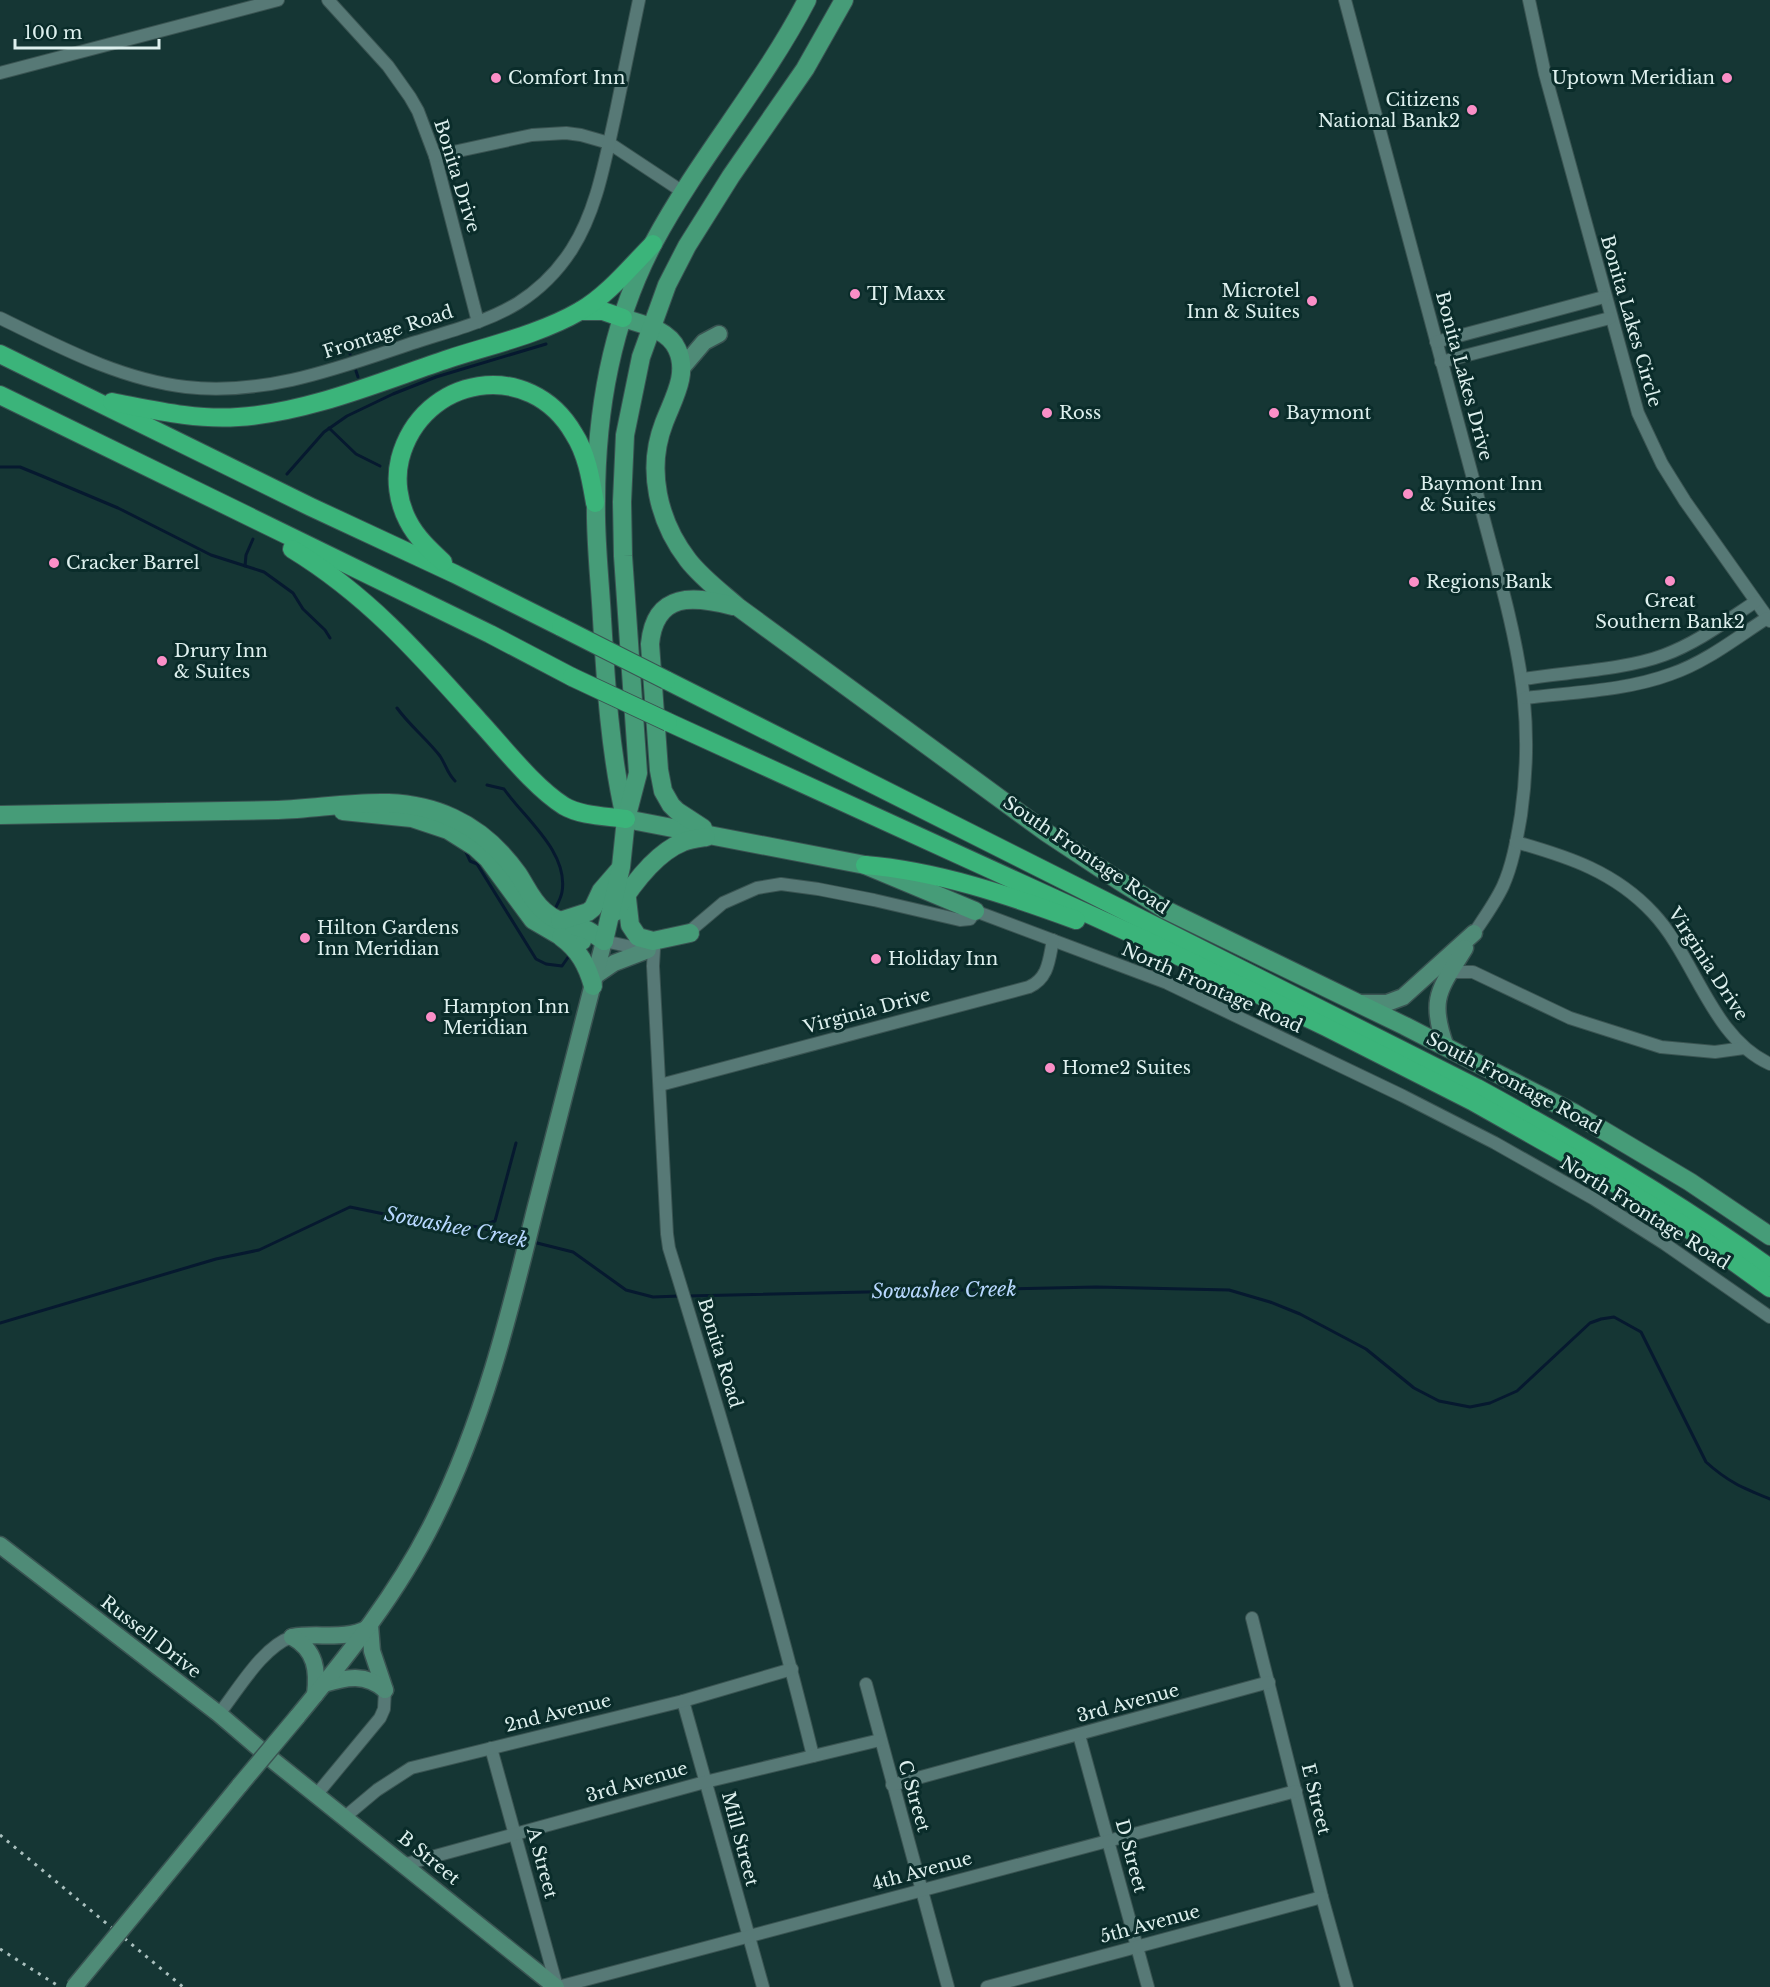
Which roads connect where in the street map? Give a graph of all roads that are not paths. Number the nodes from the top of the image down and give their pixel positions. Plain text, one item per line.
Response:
1 (278, 0) edge
2 (328, 0) edge
3 (639, 0) edge
4 (807, 0) edge
5 (844, 0) edge
6 (1345, 0) edge
7 (1529, 0) edge
8 (0, 73) edge
9 (609, 143) junction
10 (435, 156) junction
11 (683, 192) junction
12 (653, 244) junction
13 (1604, 297) junction
14 (580, 311) junction
15 (0, 318) edge
16 (623, 318) junction
17 (1610, 318) junction
18 (478, 322) junction
19 (651, 328) junction
20 (719, 334) dead end
21 (1436, 342) junction
22 (0, 354) edge
23 (1441, 362) junction
24 (681, 369) junction
25 (0, 395) edge
26 (92, 398) junction
27 (596, 503) junction
28 (256, 521) junction
29 (455, 574) junction
30 (1755, 602) junction
31 (738, 607) junction
32 (1769, 620) edge
33 (1523, 679) junction
34 (1525, 698) junction
35 (0, 815) edge
36 (626, 819) junction
37 (717, 835) junction
38 (1516, 842) junction
39 (622, 861) junction
40 (865, 865) junction
41 (626, 894) junction
42 (975, 911) junction
43 (610, 920) junction
44 (558, 928) junction
45 (690, 933) junction
46 (1474, 933) junction
47 (1141, 938) junction
48 (1053, 940) junction
49 (604, 941) junction
50 (651, 950) junction
51 (1450, 972) junction
52 (594, 981) junction
53 (1358, 1003) junction
54 (1446, 1047) junction
55 (1744, 1048) junction
56 (1770, 1064) edge
57 (660, 1085) junction
58 (1770, 1236) edge
59 (1770, 1268) edge
60 (1770, 1288) edge
61 (1770, 1317) edge
62 (0, 1545) edge
63 (1252, 1618) dead end
64 (369, 1627) junction
65 (292, 1637) junction
66 (792, 1669) junction
67 (1269, 1682) junction
68 (866, 1684) dead end
69 (319, 1690) junction
70 (385, 1690) junction
71 (683, 1701) junction
72 (219, 1714) junction
73 (1079, 1735) junction
74 (879, 1740) junction
75 (491, 1748) junction
76 (813, 1756) junction
77 (276, 1762) joint
78 (705, 1782) junction
79 (892, 1785) junction
80 (1296, 1791) junction
81 (317, 1794) junction
82 (346, 1816) junction
83 (516, 1835) junction
84 (1108, 1841) junction
85 (406, 1864) junction
86 (921, 1889) junction
87 (1322, 1897) junction
88 (748, 1936) junction
89 (1137, 1946) junction
90 (74, 1987) edge
91 (557, 1987) edge
92 (763, 1987) edge
93 (948, 1987) edge
94 (987, 1987) edge
95 (1148, 1987) edge
96 (1347, 1987) edge

1 - 8 street
2 - 10 street, Bonita Drive
3 - 9 street, Frontage Road
4 - 11 main road
5 - 19 main road
6 - 21 street, Bonita Lakes Drive
7 - 13 street, Bonita Lakes Circle
9 - 10 street
9 - 11 street
9 - 18 street, Frontage Road
10 - 18 street, Bonita Drive
11 - 12 main road
12 - 14 highway
12 - 16 main road
13 - 17 street, Bonita Lakes Circle
13 - 21 street
14 - 16 highway
14 - 26 highway
15 - 18 street, Frontage Road
16 - 19 main road
16 - 27 main road
17 - 23 street
17 - 30 street, Bonita Lakes Circle
19 - 24 main road
19 - 36 main road
20 - 24 main road
21 - 23 street, Bonita Lakes Drive
22 - 26 highway
23 - 33 street, Bonita Lakes Drive
24 - 31 main road, South Frontage Road
25 - 28 highway
26 - 29 highway
27 - 29 highway
27 - 36 main road
28 - 36 highway
28 - 47 highway, bridge
29 - 59 highway, bridge
30 - 32 street, Bonita Lakes Circle
30 - 33 street
31 - 37 main road
31 - 53 main road, South Frontage Road
32 - 34 street
33 - 34 street, Bonita Lakes Drive
34 - 38 street, Bonita Lakes Drive
35 - 44 main road
36 - 37 main road
36 - 39 main road
37 - 40 main road
37 - 41 main road
38 - 46 street, Bonita Lakes Drive
38 - 55 street, Virginia Drive
39 - 41 main road
39 - 43 main road
39 - 44 main road
40 - 42 main road
40 - 47 highway
41 - 43 main road
41 - 45 main road
42 - 45 street
42 - 48 street, North Frontage Road
43 - 49 main road
44 - 49 main road
44 - 52 main road
45 - 50 street
46 - 51 main road
46 - 53 main road
47 - 60 highway
48 - 57 street, Virginia Drive
48 - 61 street, North Frontage Road
49 - 50 street
49 - 52 main road
50 - 52 main road
50 - 57 street, Bonita Road
51 - 54 main road
51 - 55 street
52 - 64 main road
53 - 54 main road, South Frontage Road
54 - 58 main road, South Frontage Road
55 - 56 street, Virginia Drive
57 - 66 street, Bonita Road
62 - 72 main road, Russell Drive
63 - 67 street, E Street
64 - 65 main road
64 - 69 main road
64 - 70 main road
65 - 69 main road
65 - 72 street
66 - 71 street, 2nd Avenue
66 - 76 street, Bonita Road
67 - 73 street, 3rd Avenue
67 - 80 street, E Street
68 - 74 street, C Street
69 - 70 main road
69 - 90 main road, bridge
70 - 81 street
71 - 75 street, 2nd Avenue
71 - 78 street, Mill Street
72 - 77 main road, Russell Drive
73 - 79 street, 3rd Avenue
73 - 84 street, D Street
74 - 76 street, 3rd Avenue
74 - 79 street, C Street
75 - 82 street, 2nd Avenue
75 - 83 street, A Street
76 - 78 street, 3rd Avenue
77 - 81 main road, B Street
78 - 83 street, 3rd Avenue
78 - 88 street, Mill Street
79 - 86 street, C Street
80 - 84 street, 4th Avenue
80 - 87 street, E Street
81 - 82 main road, B Street
82 - 85 main road, B Street
83 - 85 street, 3rd Avenue
83 - 91 street, A Street
84 - 86 street, 4th Avenue
84 - 89 street, D Street
85 - 91 main road, B Street
86 - 88 street, 4th Avenue
86 - 93 street, C Street
87 - 89 street, 5th Avenue
87 - 96 street, E Street
88 - 91 street, 4th Avenue
88 - 92 street, Mill Street
89 - 94 street, 5th Avenue
89 - 95 street, D Street

